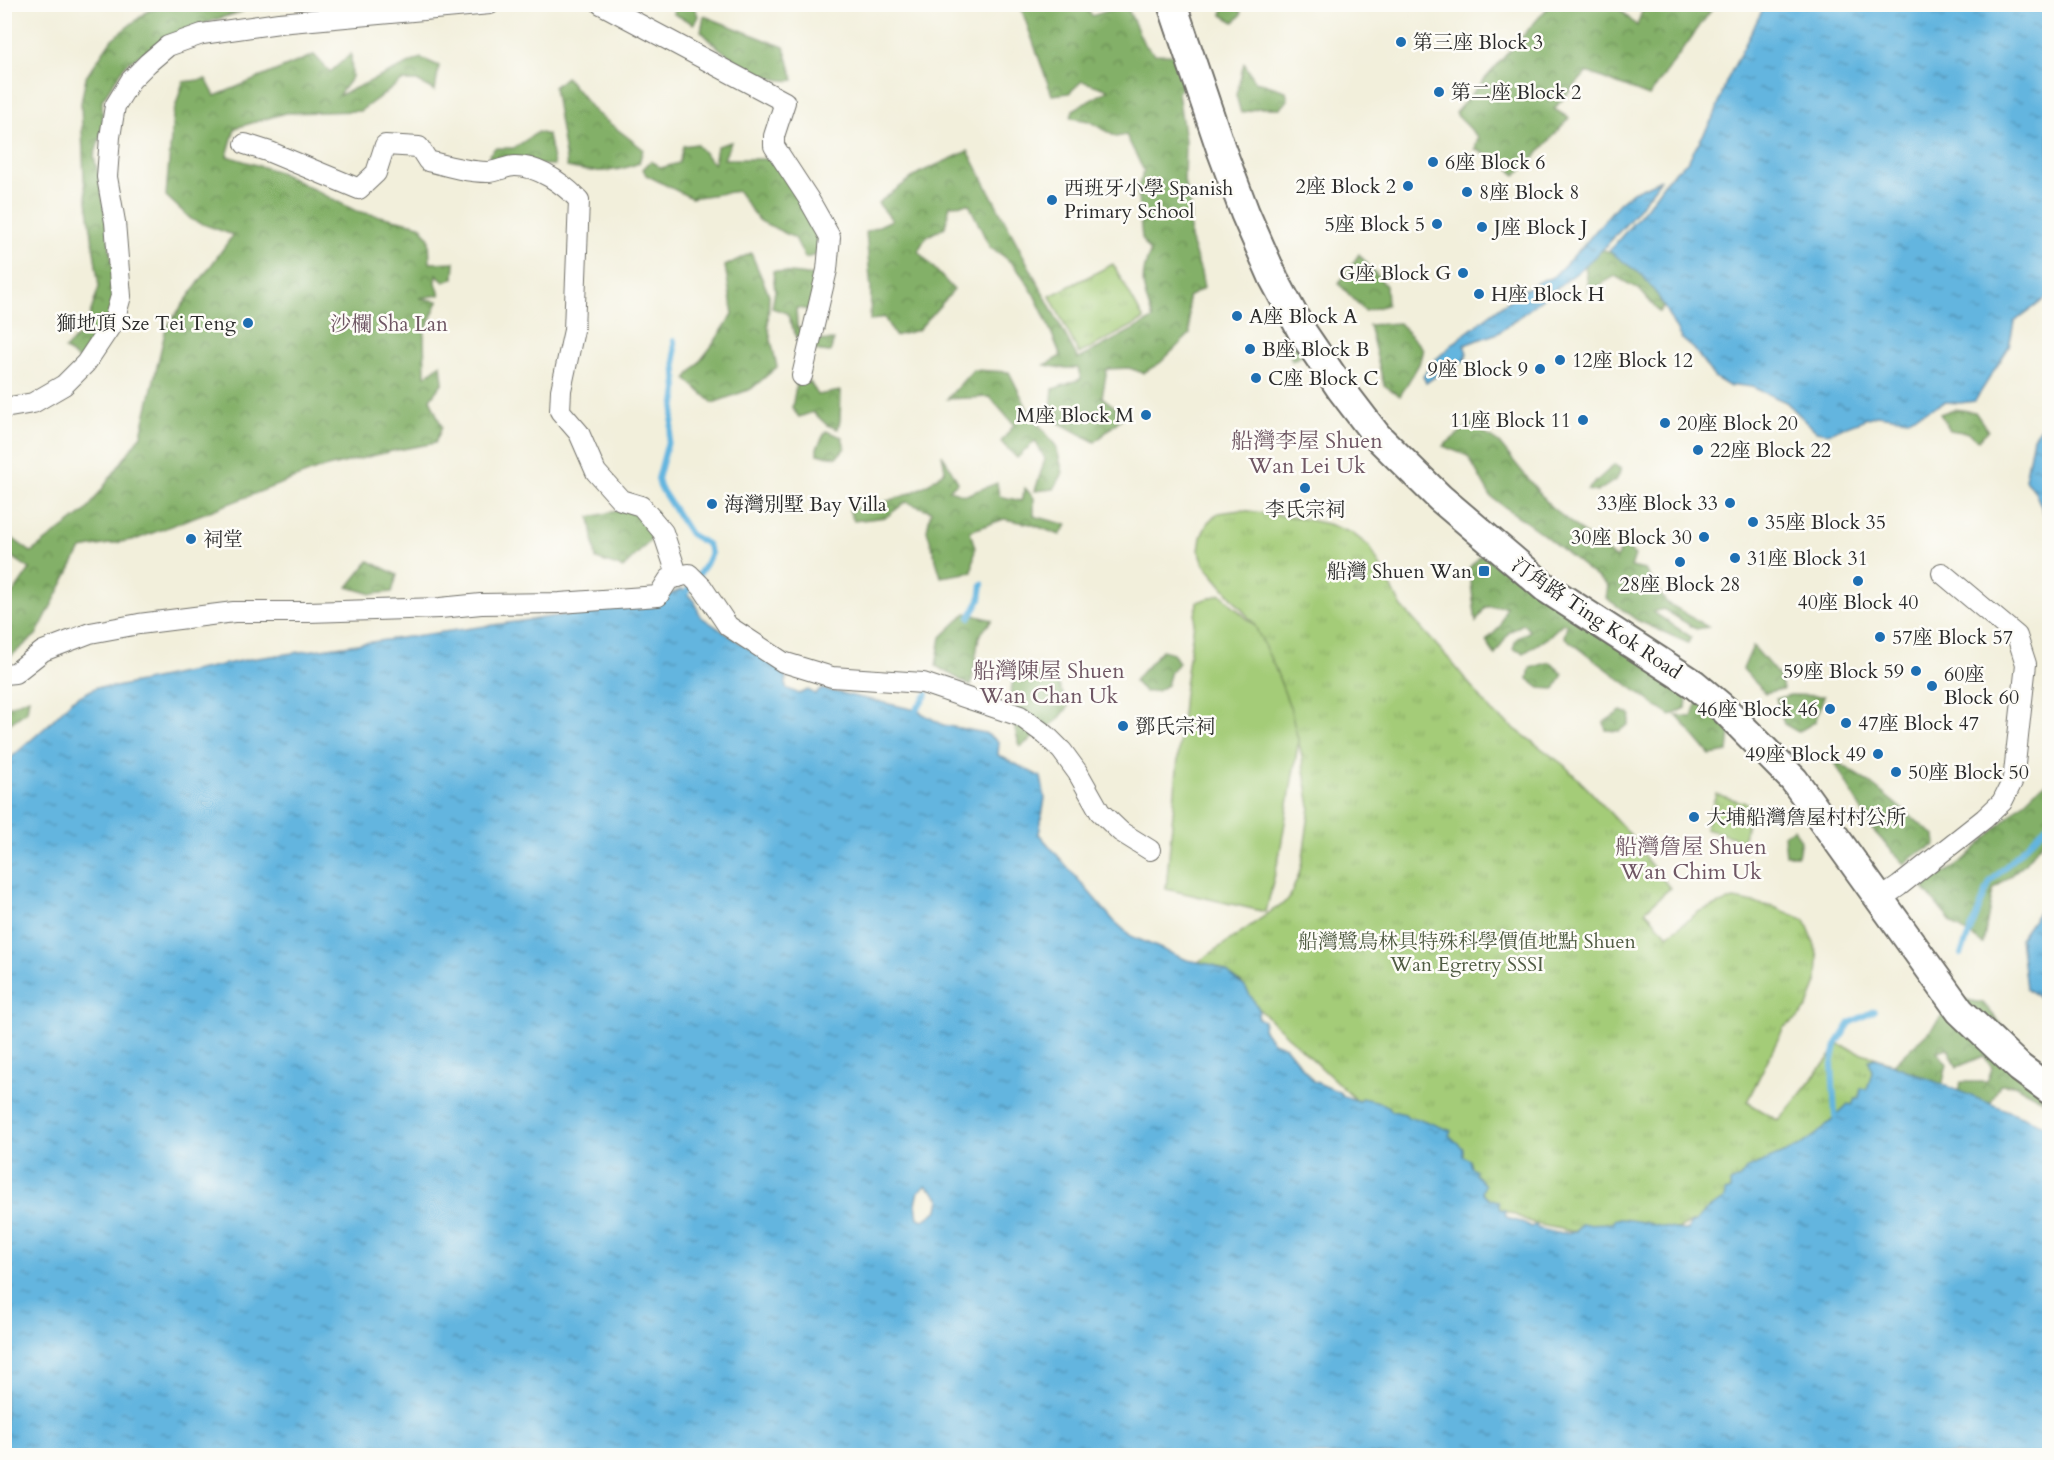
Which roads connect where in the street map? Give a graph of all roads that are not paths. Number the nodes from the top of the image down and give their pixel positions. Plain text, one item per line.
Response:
1 (490, 4) edge
2 (601, 4) edge
3 (1172, 4) edge
4 (245, 144) dead end
5 (802, 376) dead end
6 (4, 408) edge
7 (1942, 573) dead end
8 (691, 581) junction
9 (4, 674) edge
10 (1150, 850) dead end
11 (1879, 900) junction
12 (2049, 1089) edge

1 - 6 street
2 - 5 street
3 - 11 main road, 汀角路 Ting Kok Road
4 - 8 street
7 - 11 street
8 - 9 street
8 - 10 street
11 - 12 main road, 汀角路 Ting Kok Road

